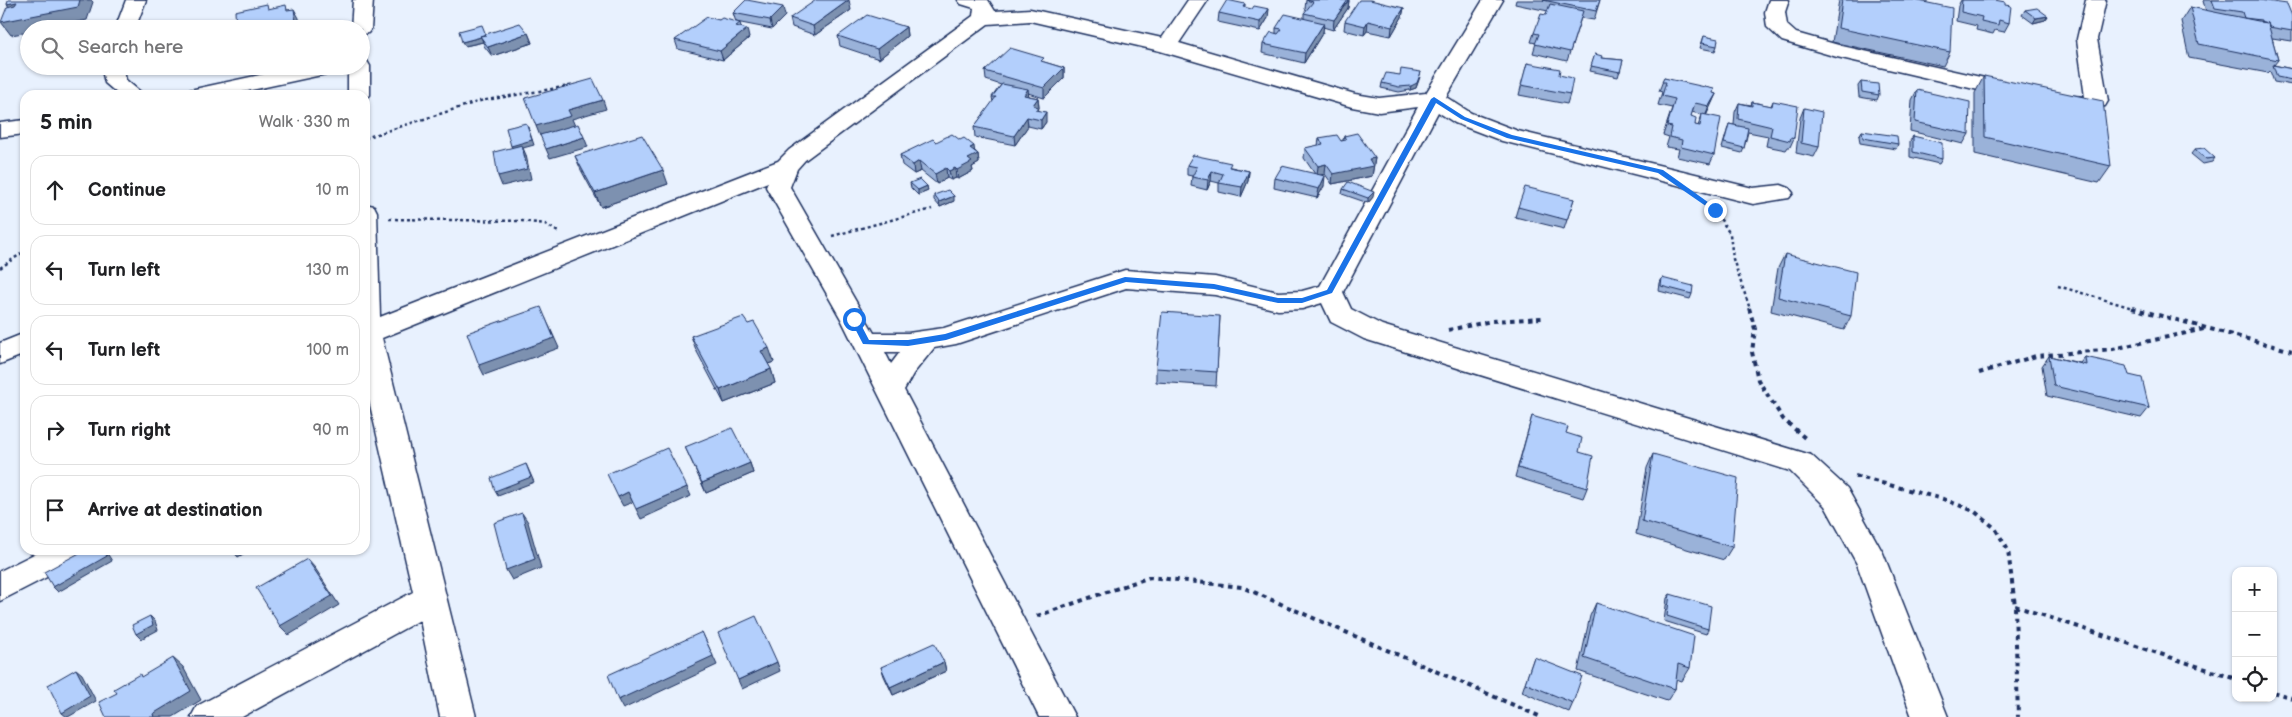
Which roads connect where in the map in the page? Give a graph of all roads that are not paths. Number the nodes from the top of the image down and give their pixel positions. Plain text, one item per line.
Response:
1 (136, 0) edge
2 (363, 0) edge
3 (968, 0) edge
4 (1198, 0) edge
5 (1493, 0) edge
6 (1779, 0) edge
7 (2096, 0) edge
8 (983, 18) junction
9 (128, 20) edge
10 (362, 20) edge
11 (1167, 46) junction
12 (114, 75) edge
13 (290, 75) edge
14 (359, 75) edge
15 (126, 90) edge
16 (221, 90) edge
17 (359, 90) edge
18 (1434, 99) junction
19 (20, 128) edge
20 (0, 130) edge
21 (786, 166) junction
22 (743, 184) junction
23 (1781, 193) dead end
24 (783, 196) junction
25 (1330, 292) junction
26 (370, 332) edge
27 (926, 340) junction
28 (866, 342) junction
29 (20, 345) edge
30 (0, 354) edge
31 (370, 364) edge
32 (890, 390) junction
33 (373, 395) edge
34 (61, 555) edge
35 (0, 587) edge
36 (431, 598) junction
37 (209, 717) edge
38 (458, 717) edge
39 (1057, 717) edge
40 (1930, 717) edge

1 - 9 street
2 - 10 street
3 - 8 street
4 - 11 street
5 - 18 street
6 - 7 street
8 - 11 street
8 - 21 street
11 - 18 street
12 - 15 street
13 - 16 street
14 - 17 street
18 - 23 street
18 - 25 street
19 - 20 street
21 - 22 street
21 - 24 street
22 - 24 street
22 - 26 street
24 - 28 street
25 - 27 street
25 - 40 street
27 - 28 street
27 - 32 street
28 - 32 street
29 - 30 street
31 - 33 street
32 - 39 street
33 - 36 street
34 - 35 street
36 - 37 street
36 - 38 street

